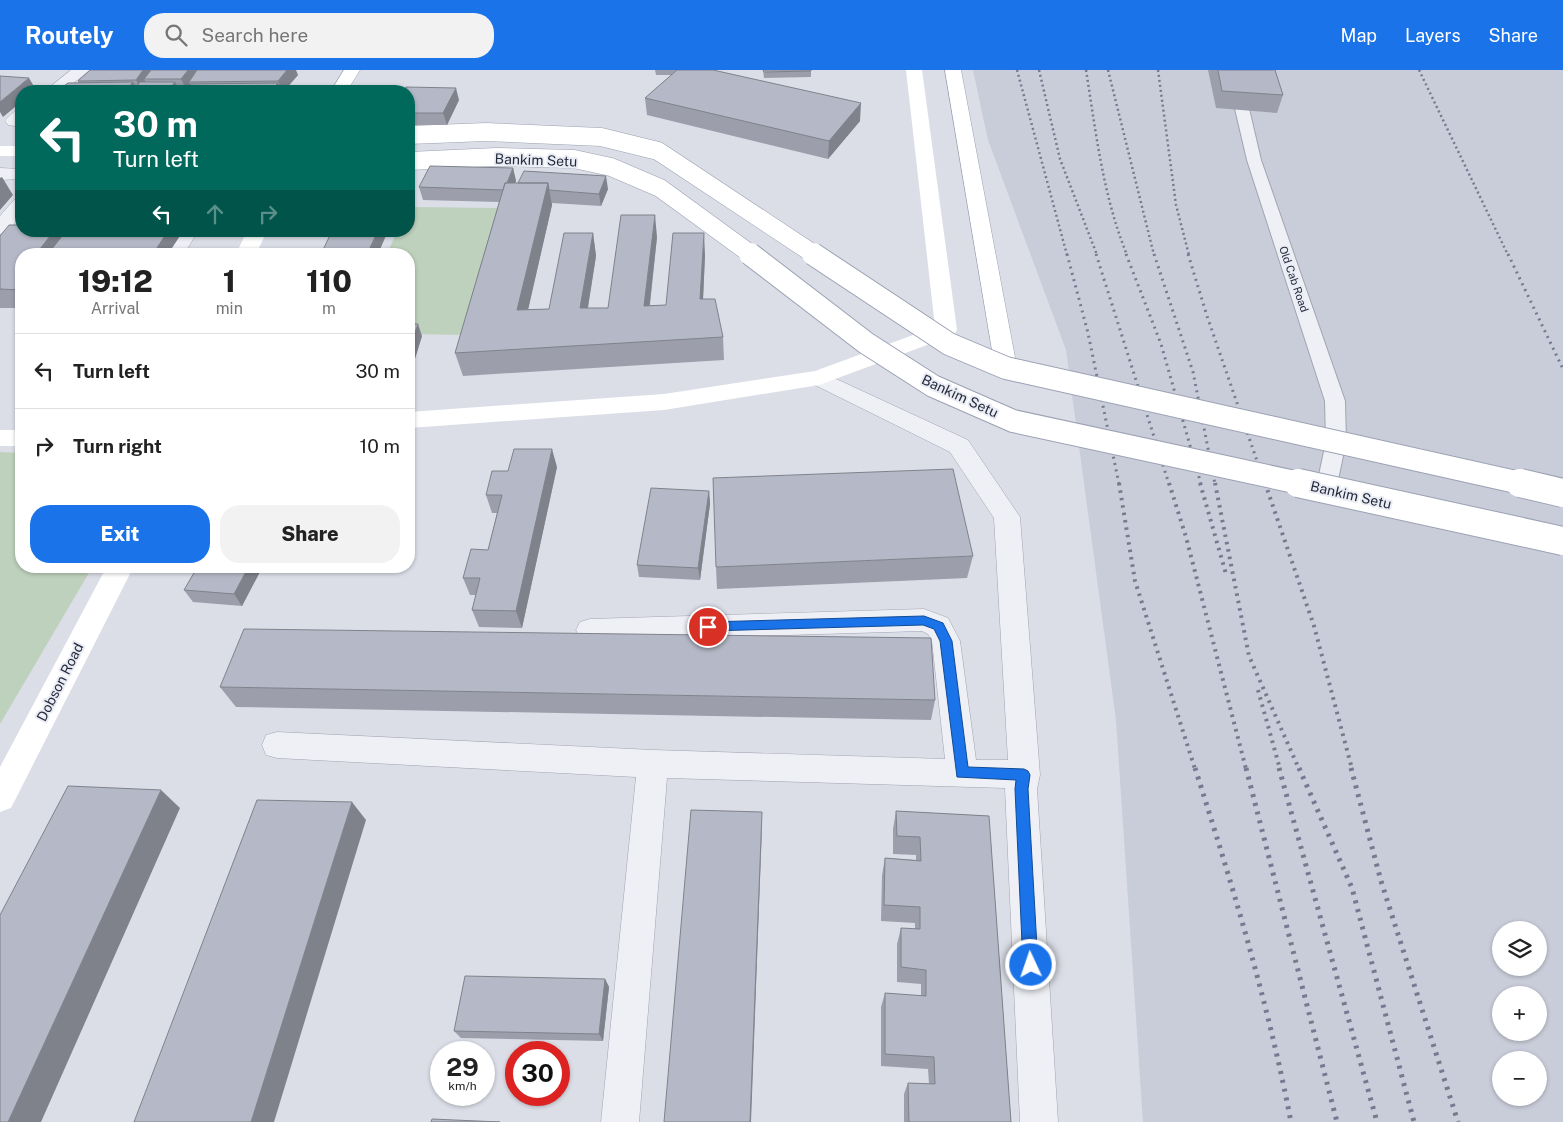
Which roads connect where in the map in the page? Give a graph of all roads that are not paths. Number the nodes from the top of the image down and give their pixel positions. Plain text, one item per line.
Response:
1 (82, 70) edge
2 (352, 70) edge
3 (914, 70) edge
4 (953, 70) edge
5 (1233, 70) edge
6 (61, 85) edge
7 (343, 85) edge
8 (415, 135) edge
9 (0, 151) edge
10 (15, 151) edge
11 (415, 161) edge
12 (0, 174) edge
13 (15, 174) edge
14 (15, 211) edge
15 (0, 228) edge
16 (184, 237) edge
17 (178, 248) edge
18 (1006, 368) junction
19 (819, 378) junction
20 (415, 420) edge
21 (0, 438) edge
22 (15, 438) edge
23 (1336, 442) junction
24 (1326, 489) junction
25 (1563, 493) edge
26 (1563, 541) edge
27 (116, 573) edge
28 (590, 630) dead end
29 (277, 745) dead end
30 (653, 764) junction
31 (962, 772) junction
32 (1024, 775) junction
33 (0, 798) edge
34 (620, 1122) edge
35 (1039, 1122) edge

1 - 6 street
2 - 7 main road
3 - 19 main road
4 - 18 main road
5 - 23 lane, Old Cab Road
8 - 18 main road, Bankim Setu, bridge
9 - 10 main road
11 - 24 main road, Bankim Setu, bridge
12 - 13 street
14 - 15 street
16 - 17 street
18 - 23 main road, Bankim Setu, bridge
19 - 20 main road
19 - 32 street
21 - 22 main road
23 - 24 lane, Old Cab Road
23 - 25 main road, Bankim Setu, bridge
24 - 26 main road, Bankim Setu, bridge
27 - 33 main road, Dobson Road
28 - 31 street
29 - 30 street
30 - 31 street
30 - 34 street
31 - 32 street
32 - 35 street

